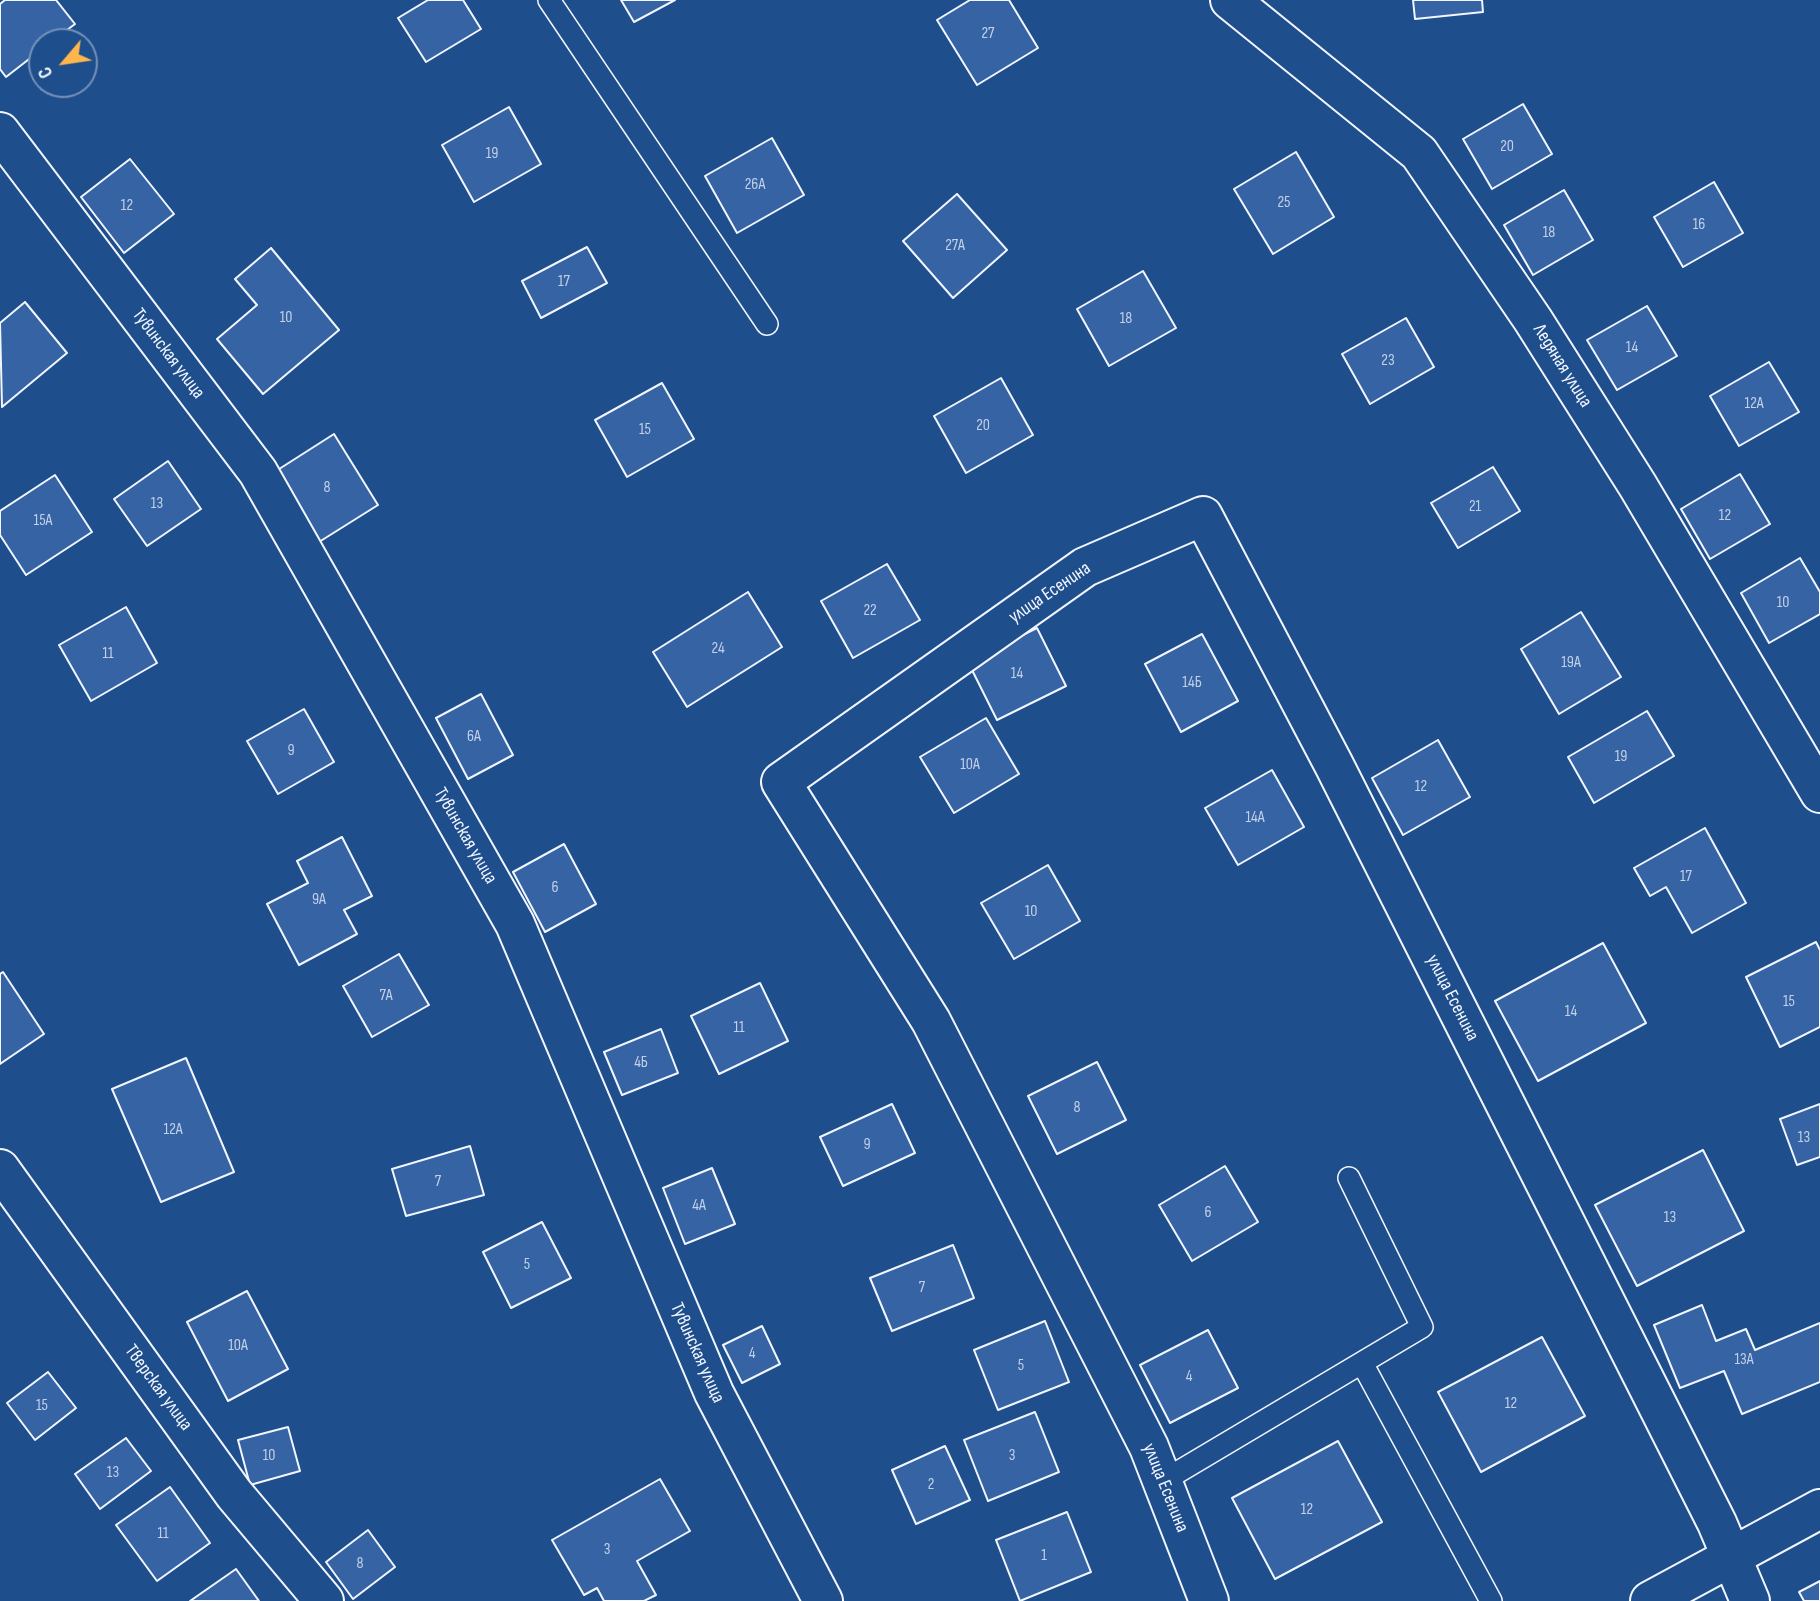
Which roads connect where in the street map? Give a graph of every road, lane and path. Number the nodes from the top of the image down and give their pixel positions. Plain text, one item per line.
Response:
1 (549, 0) edge
2 (1230, 0) edge
3 (0, 132) edge
4 (767, 324) dead end
5 (1820, 793) edge
6 (0, 1169) edge
7 (1349, 1178) dead end
8 (1362, 1363) junction
9 (1163, 1481) junction
10 (1820, 1509) edge
11 (1734, 1556) junction
12 (324, 1601) edge
13 (823, 1601) edge
14 (1209, 1601) edge
15 (1491, 1601) edge
16 (1650, 1601) edge
17 (1751, 1601) edge

1 - 4 lane
2 - 5 street, Ледяная улица
3 - 13 street, Тувинская улица
6 - 12 street, Тверская улица
7 - 8 lane
8 - 9 lane
8 - 15 lane
9 - 11 street, улица Есенина
9 - 14 street, улица Есенина
10 - 11 street
11 - 16 street
11 - 17 street

